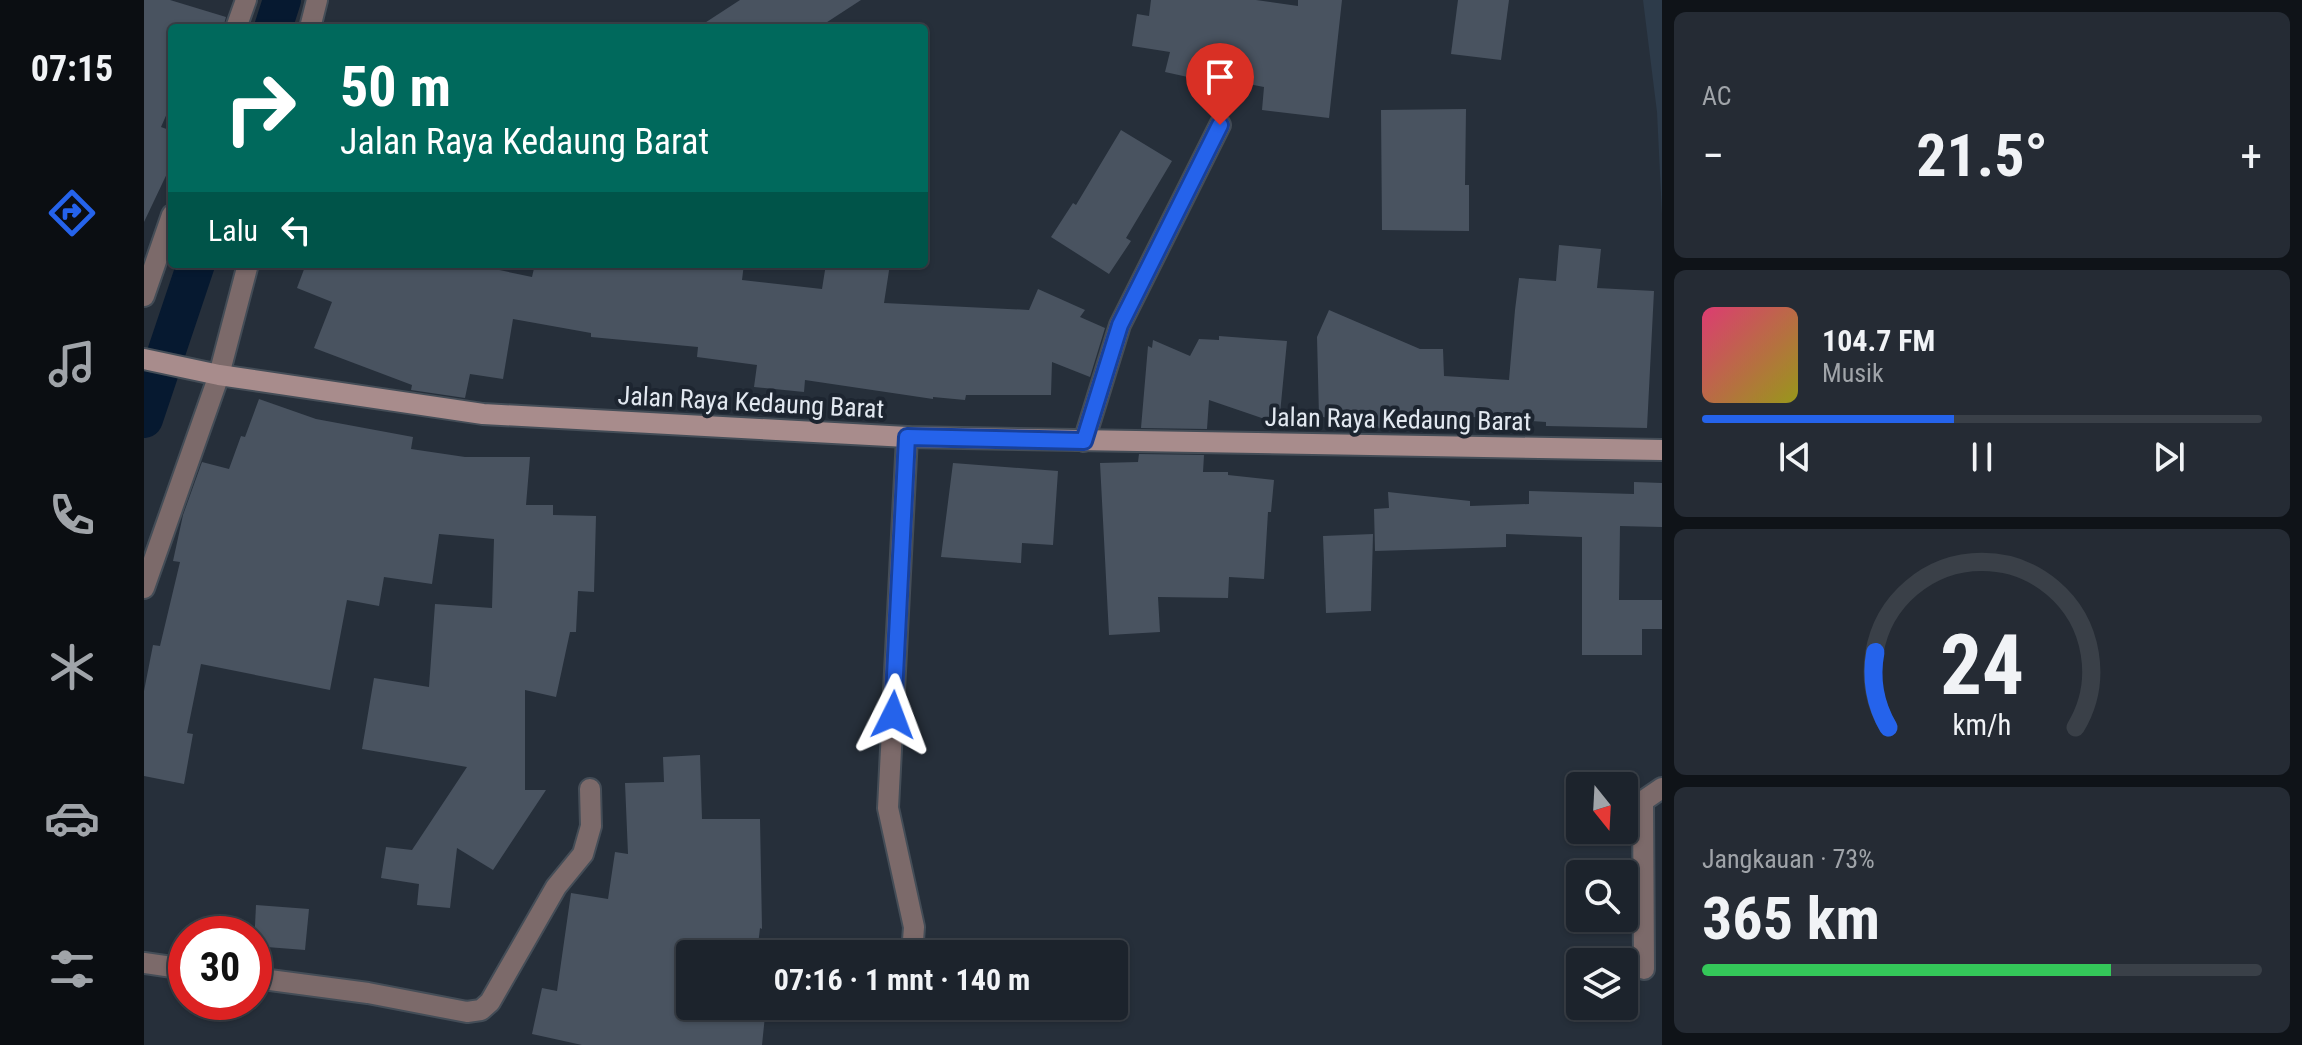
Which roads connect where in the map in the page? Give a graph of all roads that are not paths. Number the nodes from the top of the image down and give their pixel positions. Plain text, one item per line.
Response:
1 (246, 0) edge
2 (317, 0) edge
3 (237, 24) edge
4 (311, 24) edge
5 (1220, 125) dead end
6 (168, 227) edge
7 (247, 268) edge
8 (144, 296) edge
9 (144, 359) edge
10 (219, 375) junction
11 (907, 437) junction
12 (1084, 441) junction
13 (1662, 450) edge
14 (144, 588) edge
15 (1662, 788) edge
16 (590, 789) dead end
17 (913, 940) edge
18 (144, 963) edge
19 (168, 966) edge
20 (1644, 969) dead end
21 (272, 980) edge

1 - 3 street
2 - 4 street
5 - 12 street
6 - 8 street
7 - 10 street
9 - 10 street, Jalan Raya Kedaung Barat
10 - 11 street, Jalan Raya Kedaung Barat
10 - 14 street
11 - 12 street, Jalan Raya Kedaung Barat
11 - 17 street
12 - 13 street, Jalan Raya Kedaung Barat
15 - 20 street
16 - 21 street
18 - 19 street

